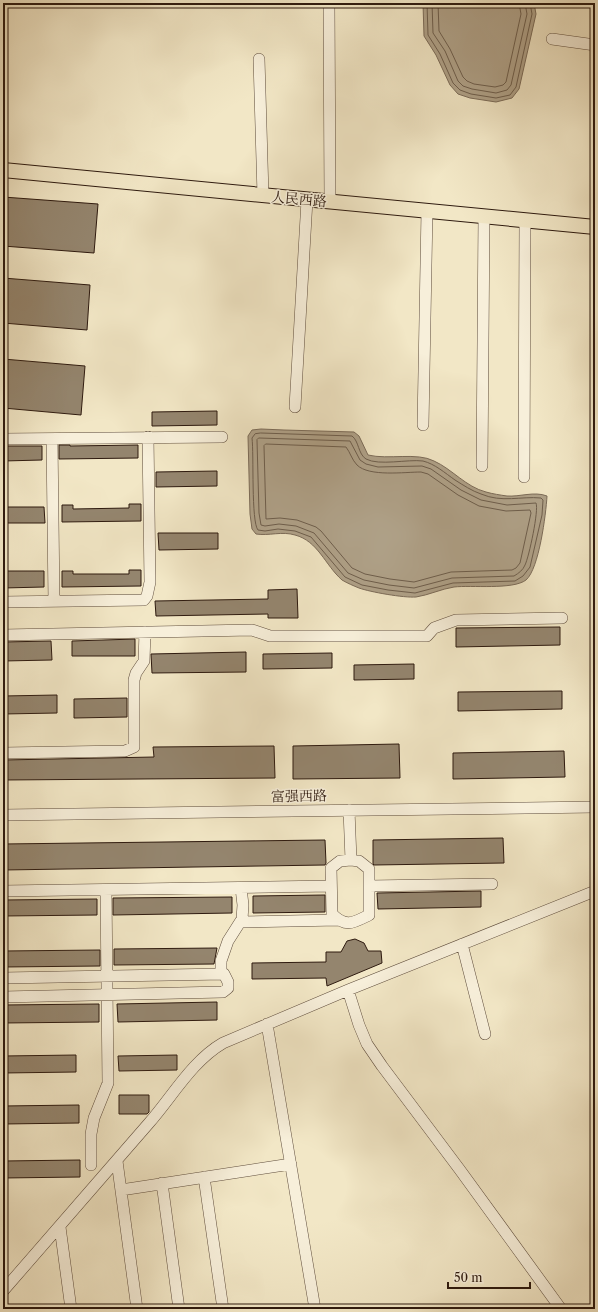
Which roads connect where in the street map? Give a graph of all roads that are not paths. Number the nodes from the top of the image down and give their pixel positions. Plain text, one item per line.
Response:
1 (329, 3) edge
2 (552, 39) dead end
3 (595, 45) edge
4 (259, 59) dead end
5 (3, 170) edge
6 (264, 195) junction
7 (307, 200) junction
8 (330, 202) junction
9 (427, 211) junction
10 (484, 217) junction
11 (525, 220) junction
12 (595, 227) edge
13 (295, 407) dead end
14 (423, 425) dead end
15 (222, 437) dead end
16 (148, 438) junction
17 (3, 439) edge
18 (52, 439) junction
19 (482, 466) dead end
20 (524, 477) dead end
21 (54, 601) junction
22 (3, 602) edge
23 (562, 618) dead end
24 (145, 632) junction
25 (3, 635) edge
26 (3, 753) edge
27 (595, 807) edge
28 (349, 810) junction
29 (3, 815) edge
30 (351, 860) junction
31 (492, 884) dead end
32 (331, 886) junction
33 (369, 886) junction
34 (241, 888) junction
35 (106, 890) junction
36 (595, 890) edge
37 (3, 891) edge
38 (338, 920) junction
39 (240, 922) junction
40 (462, 944) junction
41 (220, 974) junction
42 (108, 976) junction
43 (3, 978) edge
44 (348, 990) junction
45 (108, 995) junction
46 (3, 997) edge
47 (267, 1024) junction
48 (485, 1034) dead end
49 (117, 1161) junction
50 (291, 1164) junction
51 (91, 1165) dead end
52 (204, 1177) junction
53 (162, 1183) junction
54 (121, 1190) junction
55 (60, 1227) junction
56 (3, 1291) edge
57 (71, 1309) edge
58 (137, 1309) edge
59 (179, 1309) edge
60 (223, 1309) edge
61 (315, 1309) edge
62 (561, 1309) edge

1 - 8 street
2 - 3 street
4 - 6 street
5 - 6 main road, 人民西路
6 - 7 main road, 人民西路
7 - 8 main road, 人民西路
7 - 13 street
8 - 9 main road, 人民西路
9 - 10 main road, 人民西路
9 - 14 street
10 - 11 main road, 人民西路
10 - 19 street
11 - 12 main road, 人民西路
11 - 20 street
15 - 16 street
16 - 18 street
16 - 21 street
17 - 18 street
18 - 21 street
21 - 22 street
23 - 24 street
24 - 25 street
24 - 26 street
27 - 28 street, 富强西路
28 - 29 street, 富强西路
28 - 30 street
30 - 32 street
30 - 33 street
31 - 33 street
32 - 34 street
32 - 38 street
33 - 38 street
34 - 35 street
34 - 39 street
35 - 37 street
35 - 42 street
36 - 40 street
38 - 39 street
39 - 41 street
40 - 44 street
40 - 48 street
41 - 42 street
41 - 45 street
42 - 43 street
42 - 45 street
44 - 47 street
44 - 62 street
45 - 46 street
45 - 51 street
47 - 49 street
47 - 50 street
49 - 54 street
49 - 55 street
50 - 52 street
50 - 61 street
52 - 53 street
52 - 60 street
53 - 54 street
53 - 59 street
54 - 58 street
55 - 56 street
55 - 57 street

